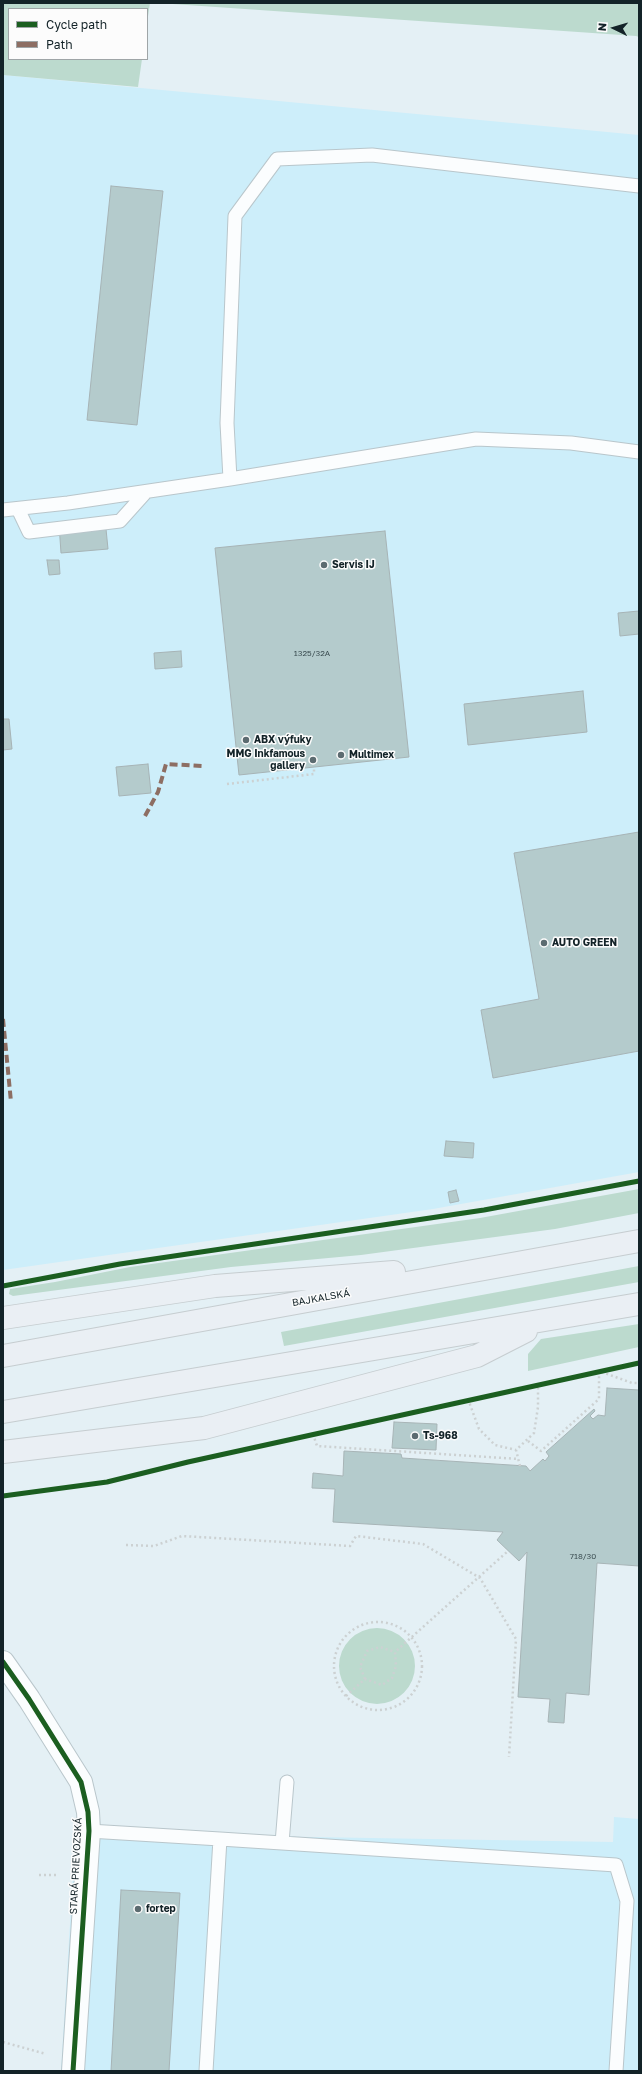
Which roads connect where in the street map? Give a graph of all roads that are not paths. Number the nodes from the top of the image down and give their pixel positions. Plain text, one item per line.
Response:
1 (639, 186) edge
2 (639, 452) edge
3 (230, 479) junction
4 (146, 492) junction
5 (18, 509) junction
6 (3, 510) edge
7 (639, 1241) edge
8 (511, 1264) junction
9 (639, 1304) edge
10 (3, 1318) edge
11 (543, 1322) junction
12 (3, 1356) edge
13 (3, 1412) edge
14 (3, 1452) edge
15 (3, 1662) edge
16 (288, 1782) dead end
17 (89, 1831) junction
18 (220, 1839) junction
19 (282, 1843) junction
20 (73, 2071) edge
21 (206, 2071) edge
22 (616, 2071) edge

1 - 3 lane
2 - 3 lane
3 - 4 lane
4 - 5 lane
4 - 5 lane
5 - 6 lane
7 - 8 main road, BAJKALSKÁ
8 - 10 main road
8 - 12 main road, BAJKALSKÁ
9 - 11 main road
11 - 13 main road
11 - 14 main road
15 - 17 street, STARÁ PRIEVOZSKÁ
16 - 19 lane
17 - 18 lane
17 - 20 street, STARÁ PRIEVOZSKÁ
18 - 19 lane
18 - 21 lane
19 - 22 lane

